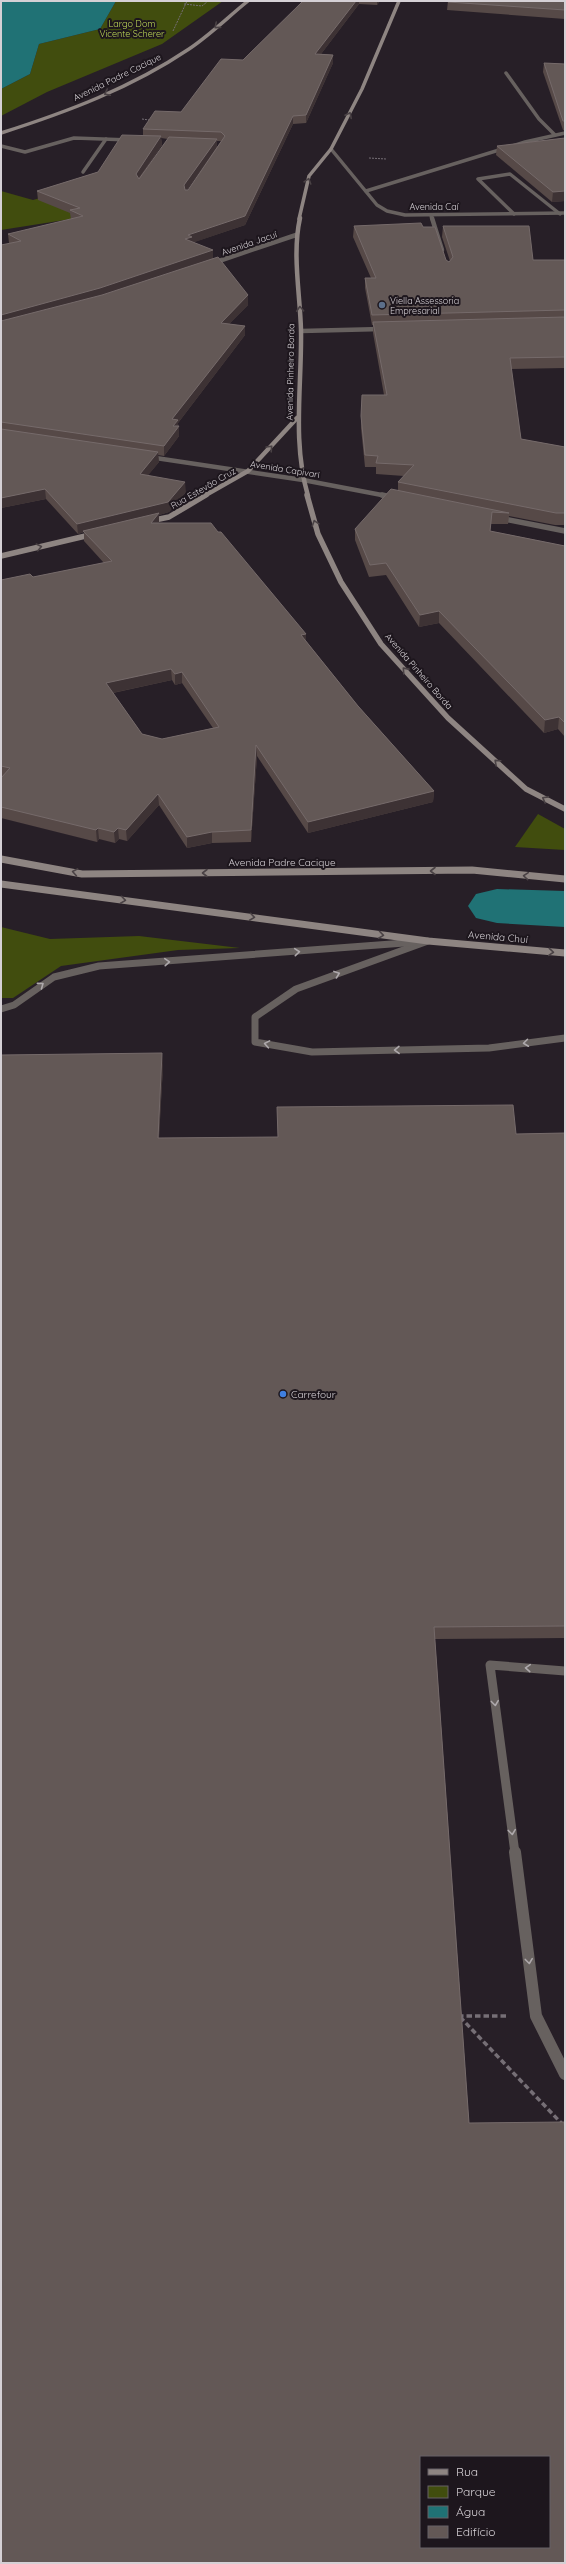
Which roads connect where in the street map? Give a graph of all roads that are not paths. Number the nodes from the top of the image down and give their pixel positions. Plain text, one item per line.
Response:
1 (248, 1) edge
2 (399, 1) edge
3 (506, 73) dead end
4 (1, 133) edge
5 (565, 133) edge
6 (555, 135) junction
7 (106, 140) junction
8 (137, 140) edge
9 (1, 146) edge
10 (331, 149) junction
11 (83, 172) dead end
12 (366, 191) junction
13 (514, 214) junction
14 (563, 214) edge
15 (431, 215) junction
16 (296, 235) junction
17 (444, 256) edge
18 (206, 266) edge
19 (386, 329) edge
20 (301, 330) junction
21 (297, 418) junction
22 (140, 456) edge
23 (248, 471) junction
24 (303, 480) junction
25 (403, 500) edge
26 (496, 518) edge
27 (146, 522) edge
28 (565, 532) edge
29 (100, 533) edge
30 (1, 556) edge
31 (565, 809) edge
32 (1, 859) edge
33 (565, 879) edge
34 (1, 884) edge
35 (428, 941) junction
36 (565, 953) edge
37 (1, 1009) edge
38 (565, 1038) edge
39 (565, 1670) edge
40 (565, 2074) edge

1 -> 4 main road, Avenida Padre Cacique
10 -> 2 main road, Avenida Pinheiro Borda
3 - 6 street
5 - 6 street
6 - 12 street
7 - 8 street
7 - 9 street
7 - 11 street
10 - 12 street, Avenida Caí
16 -> 10 main road, Avenida Pinheiro Borda
12 - 15 street, Avenida Caí
13 - 14 street, Avenida Caí
13 - 14 street
13 - 15 street, Avenida Caí
15 - 17 street
16 - 18 street, Avenida Jacuí
20 -> 16 main road, Avenida Pinheiro Borda
19 - 20 street
20 - 21 main road, Avenida Pinheiro Borda
23 -> 21 main road, Rua Estevão Cruz
21 - 24 main road, Avenida Pinheiro Borda
22 - 23 street, Avenida Capivari
23 - 24 street, Avenida Capivari
23 - 27 main road, Rua Estevão Cruz
24 - 25 street, Avenida Capivari
31 -> 24 main road, Avenida Pinheiro Borda
26 - 28 street
30 -> 29 main road
33 -> 32 main road, Avenida Padre Cacique
34 -> 35 main road
35 -> 36 main road, Avenida Chuí
37 -> 35 street
38 -> 35 street
39 -> 40 street

